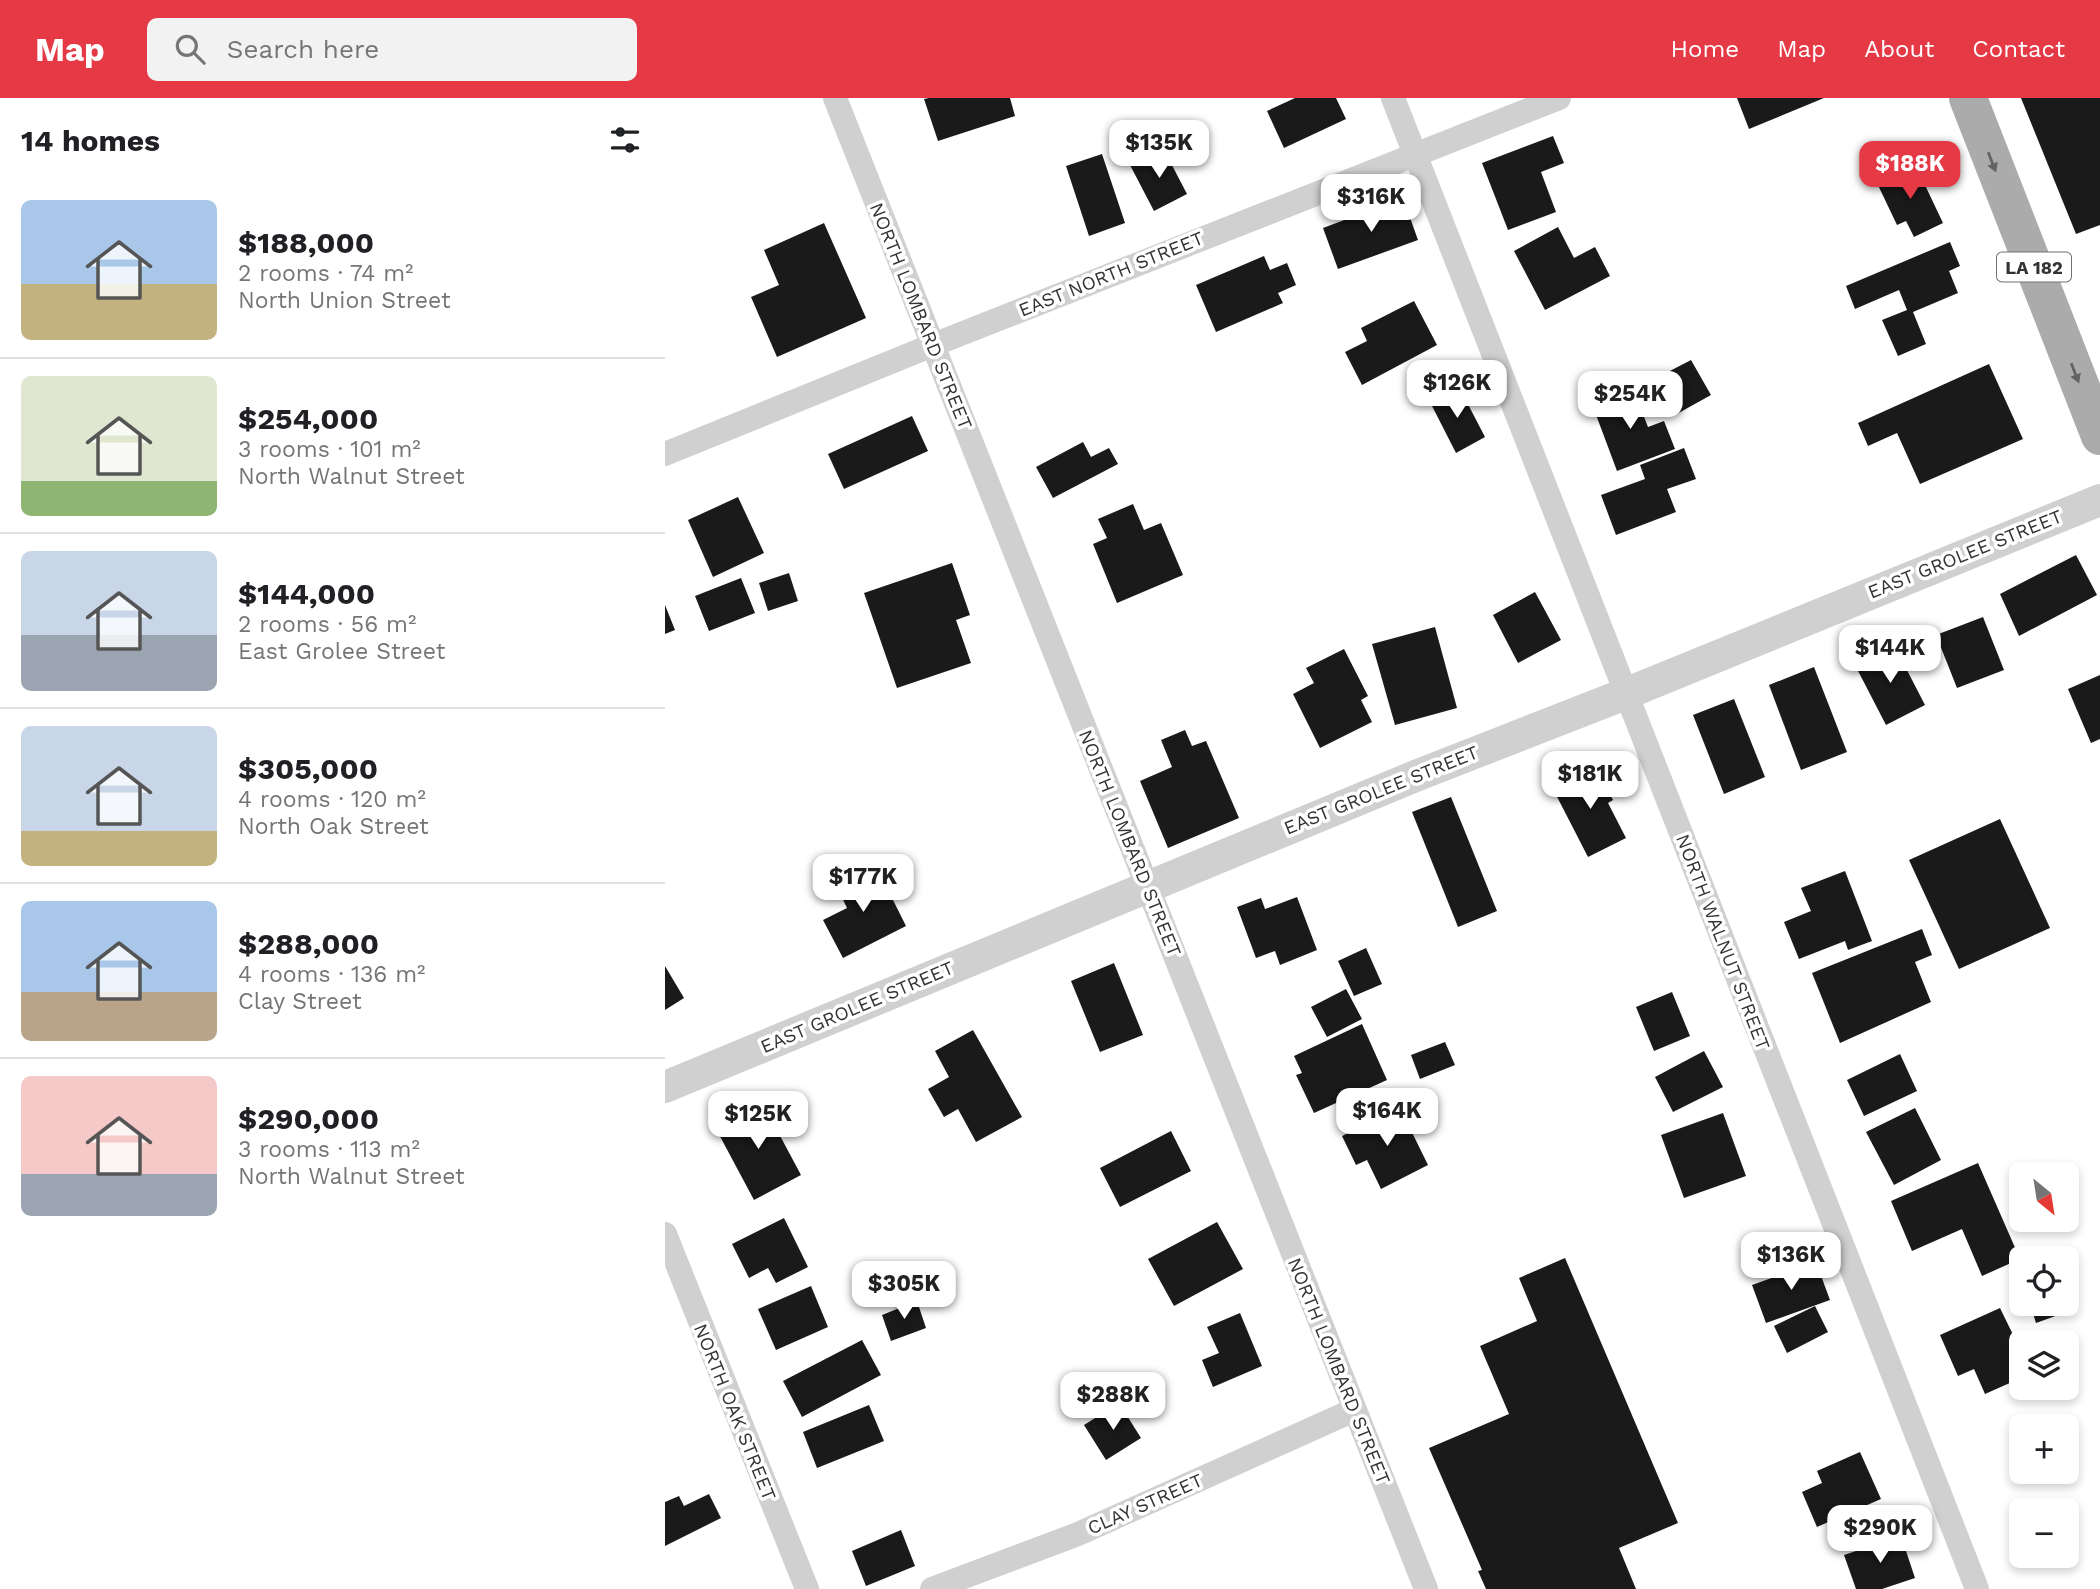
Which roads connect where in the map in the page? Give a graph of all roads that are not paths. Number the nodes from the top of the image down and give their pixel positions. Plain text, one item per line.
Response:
1 (835, 98) edge
2 (1393, 98) edge
3 (1559, 98) edge
4 (1968, 98) edge
5 (1415, 154) junction
6 (933, 345) junction
7 (2100, 436) edge
8 (665, 454) edge
9 (2100, 500) edge
10 (1625, 694) junction
11 (1148, 887) junction
12 (665, 1087) edge
13 (665, 1234) edge
14 (1355, 1410) junction
15 (807, 1589) edge
16 (933, 1589) edge
17 (1426, 1589) edge
18 (1977, 1589) edge

1 - 6 street, NORTH LOMBARD STREET
2 - 5 street, NORTH WALNUT STREET
3 - 5 street, EAST NORTH STREET
4 -> 7 main road, LA 182
5 - 6 street, EAST NORTH STREET
5 - 10 street, NORTH WALNUT STREET
6 - 8 street, EAST NORTH STREET
6 - 11 street, NORTH LOMBARD STREET
9 - 10 street, EAST GROLEE STREET
10 - 11 street, EAST GROLEE STREET
10 - 18 street, NORTH WALNUT STREET
11 - 12 street, EAST GROLEE STREET
11 - 14 street, NORTH LOMBARD STREET
13 - 15 street, NORTH OAK STREET
14 - 16 street, CLAY STREET
14 - 17 street, NORTH LOMBARD STREET

